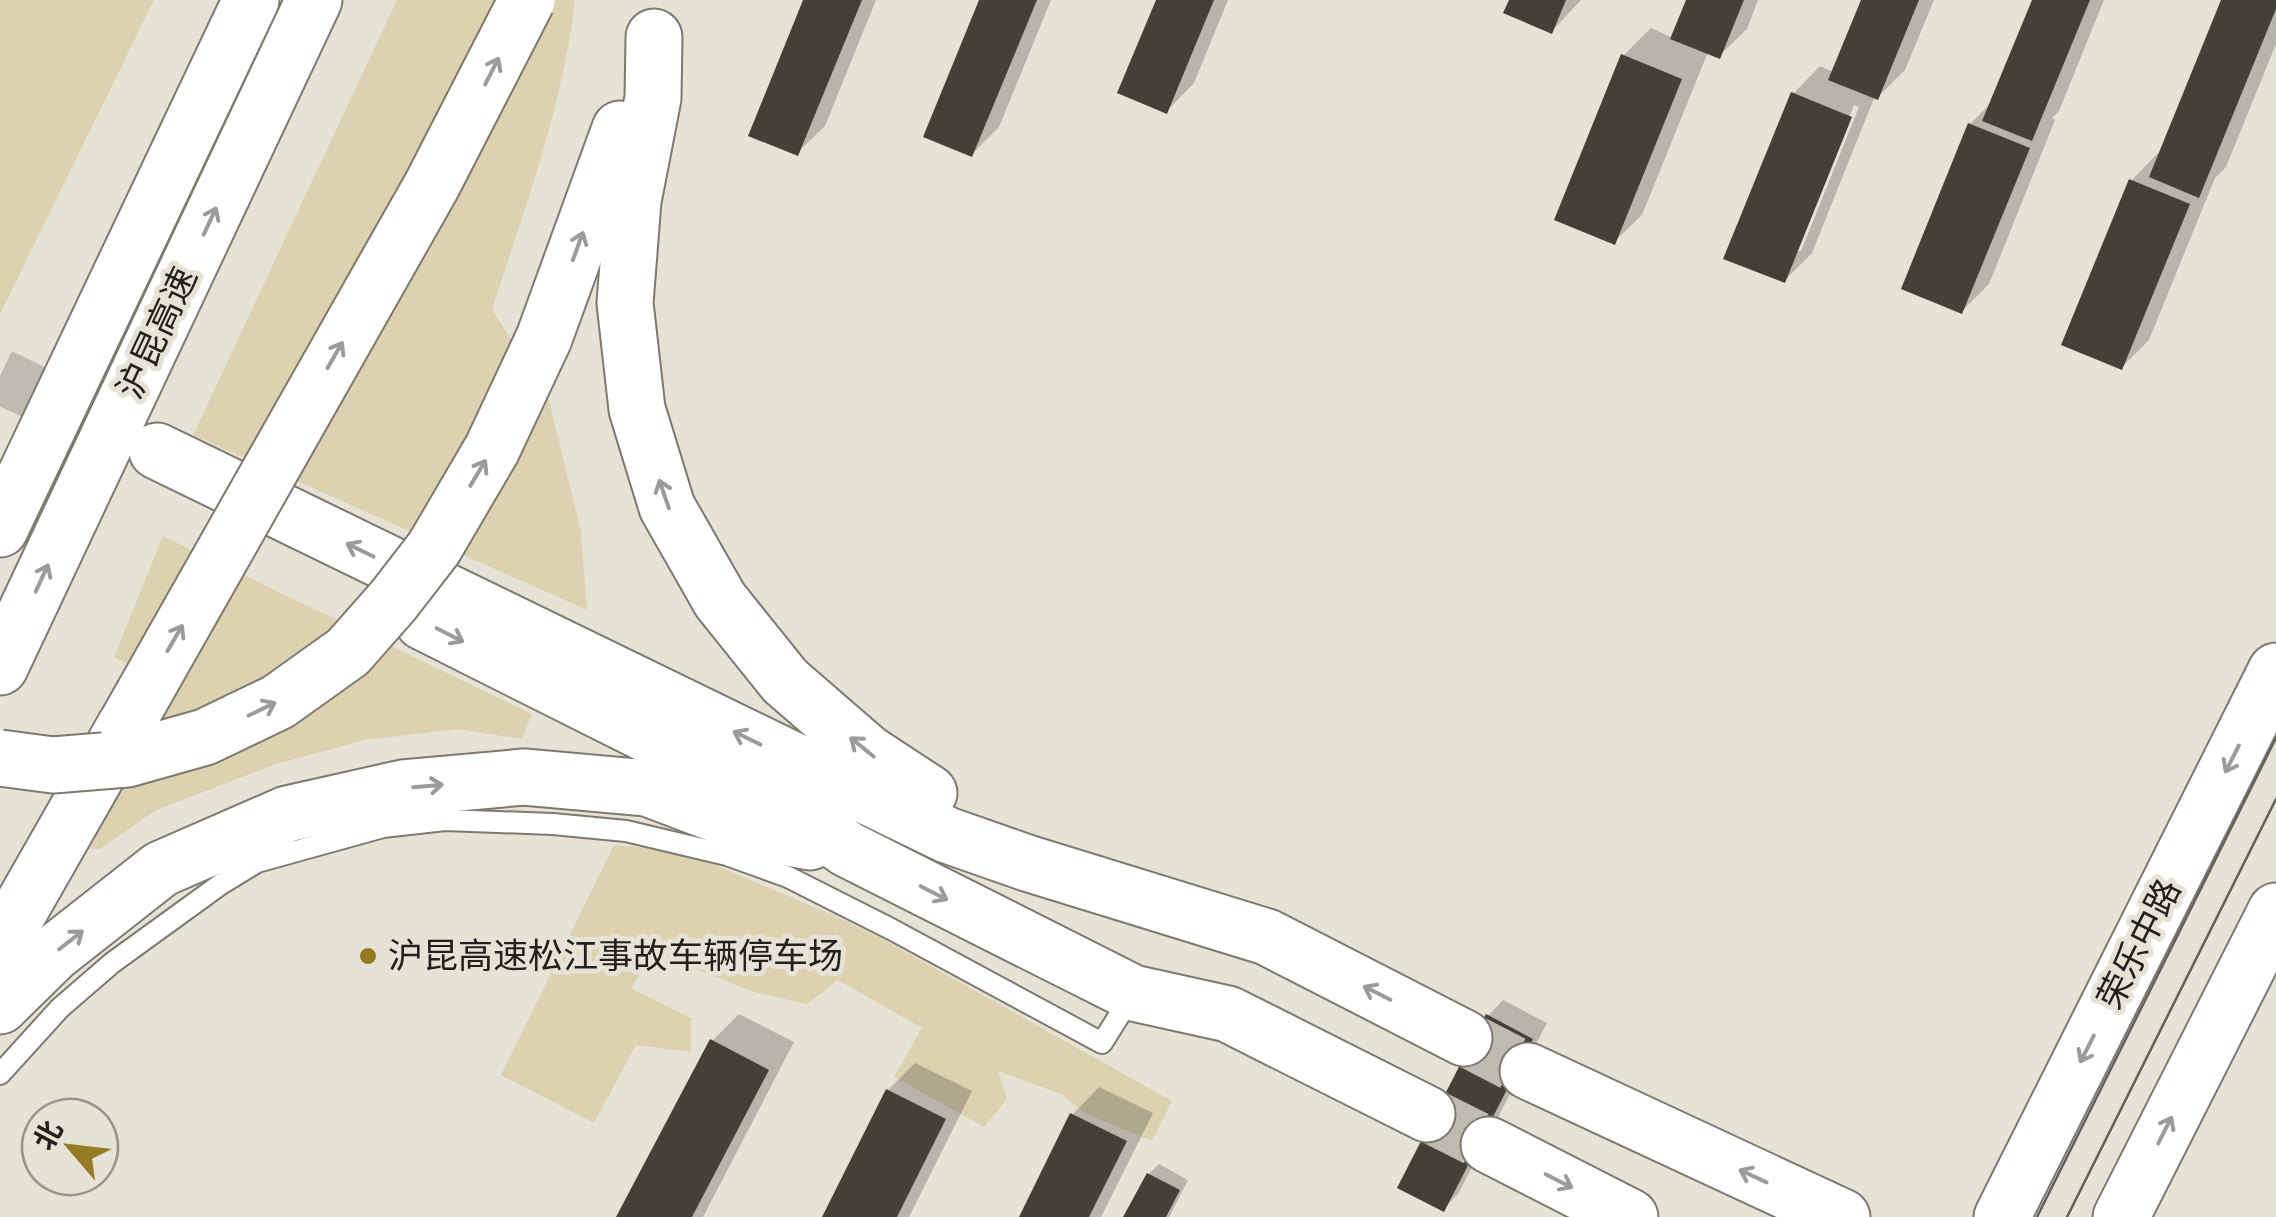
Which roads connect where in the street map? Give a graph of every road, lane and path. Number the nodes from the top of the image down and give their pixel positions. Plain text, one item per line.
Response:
1 (209, 0) edge
2 (251, 0) edge
3 (314, 0) edge
4 (527, 0) edge
5 (658, 18) edge
6 (0, 497) edge
7 (0, 528) edge
8 (0, 667) edge
9 (2276, 672) edge
10 (0, 758) edge
11 (847, 850) junction
12 (1028, 863) junction
13 (2276, 911) edge
14 (0, 945) edge
15 (1133, 994) junction
16 (0, 1006) edge
17 (1464, 1038) tunnel mouth
18 (1528, 1071) tunnel mouth
19 (0, 1074) edge
20 (1427, 1114) tunnel mouth
21 (1489, 1145) tunnel mouth
22 (1630, 1217) edge
23 (1842, 1217) edge
24 (2002, 1217) edge
25 (2121, 1217) edge

1 - 6 main road
2 - 7 main road, 沪昆高速
8 -> 3 main road, 沪昆高速
14 -> 4 main road, bridge
10 -> 5 main road, bridge
12 -> 5 main road
9 -> 24 main road, 荣乐中路
12 -> 11 main road
11 -> 15 main road
16 -> 11 main road
17 -> 12 main road
25 -> 13 main road
15 - 19 lane
15 - 20 main road
23 -> 18 main road
21 -> 22 main road

